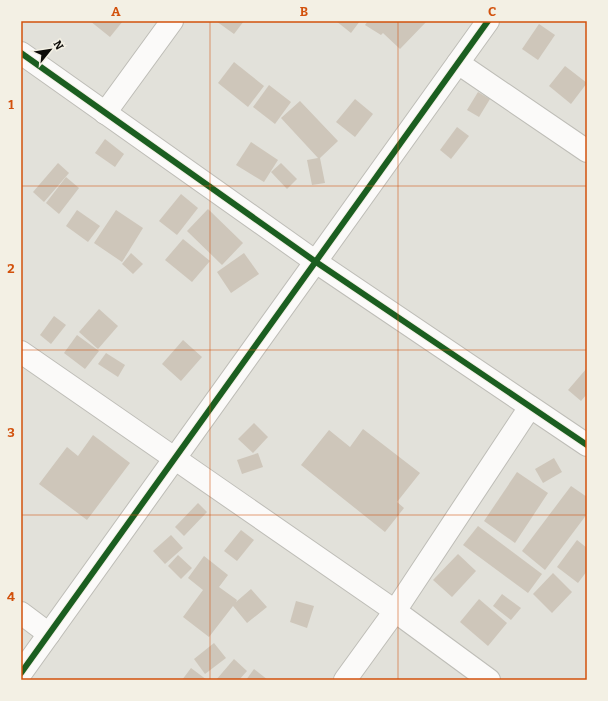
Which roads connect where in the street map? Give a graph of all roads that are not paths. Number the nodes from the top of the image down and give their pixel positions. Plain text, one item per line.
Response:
1 (172, 21) edge
2 (488, 21) edge
3 (21, 53) edge
4 (458, 63) junction
5 (105, 113) junction
6 (587, 151) edge
7 (316, 262) junction
8 (21, 352) edge
9 (530, 407) junction
10 (587, 445) edge
11 (175, 458) junction
12 (395, 611) junction
13 (21, 613) edge
14 (49, 634) junction
15 (21, 672) edge
16 (345, 680) edge
17 (489, 680) edge

1 - 5 street
2 - 4 street
3 - 5 street
4 - 6 street
4 - 7 street
5 - 7 street
7 - 9 street
7 - 11 street
8 - 11 street
9 - 10 street
9 - 12 street
11 - 12 street
11 - 14 street
12 - 16 street
12 - 17 street
13 - 14 street
14 - 15 street

